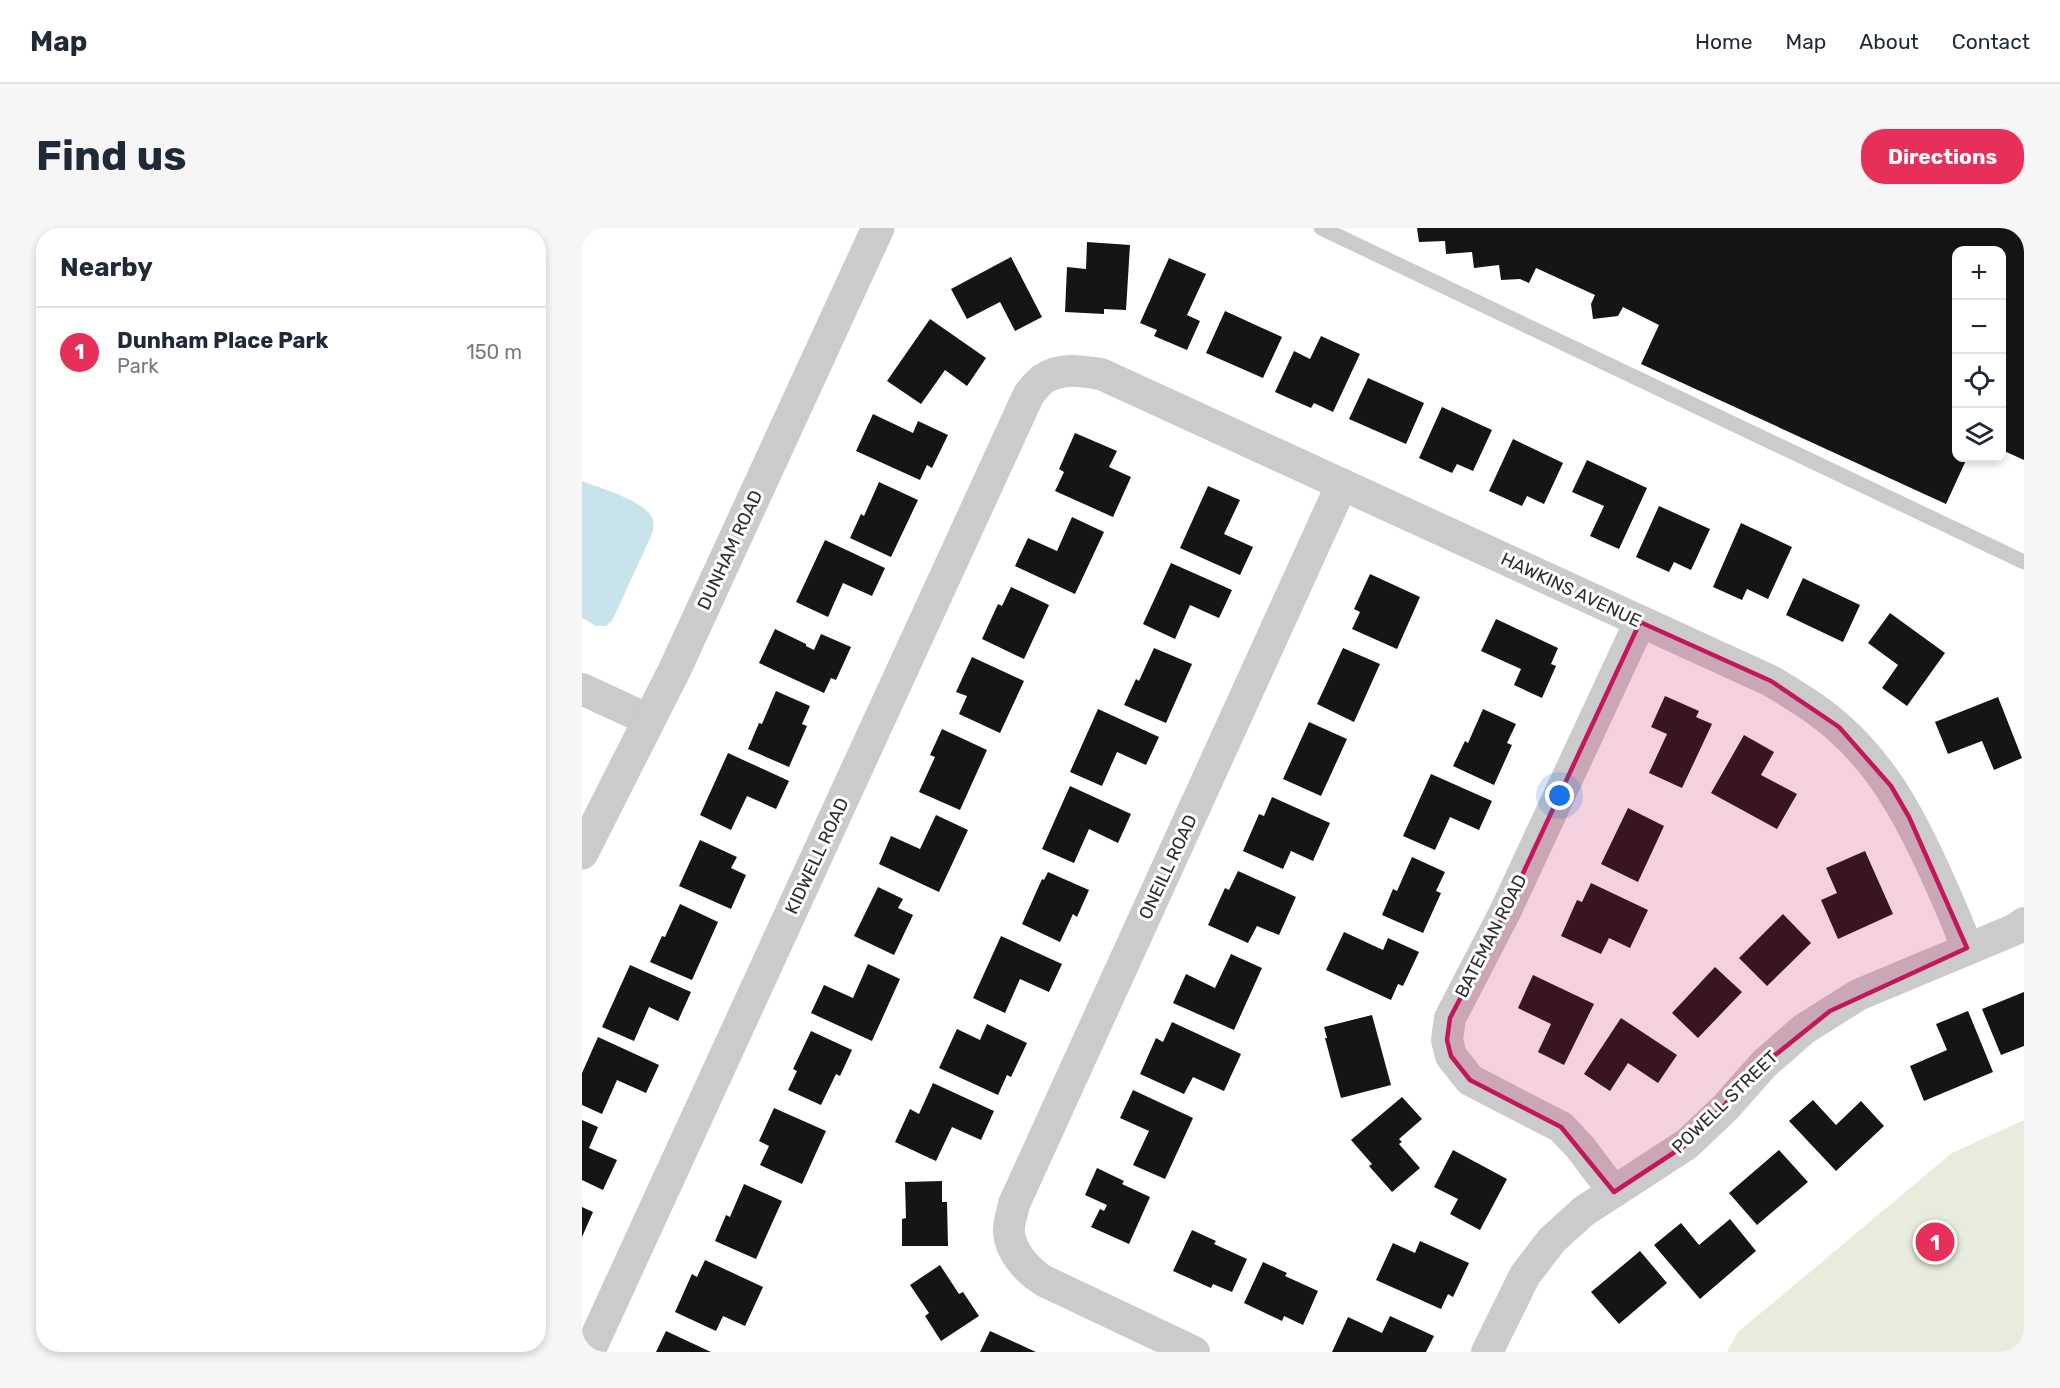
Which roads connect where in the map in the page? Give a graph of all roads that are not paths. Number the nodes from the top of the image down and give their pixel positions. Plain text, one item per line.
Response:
1 (1321, 228) edge
2 (873, 233) edge
3 (1059, 372) joint
4 (1342, 484) junction
5 (2024, 562) edge
6 (1640, 622) junction
7 (582, 689) edge
8 (649, 720) junction
9 (582, 853) edge
10 (2024, 924) edge
11 (1967, 948) junction
12 (1614, 1192) junction
13 (589, 1352) edge
14 (1194, 1352) edge
15 (1487, 1352) edge

1 - 5 lane
2 - 8 street, DUNHAM ROAD
3 - 4 street, HAWKINS AVENUE
3 - 13 street, KIDWELL ROAD
4 - 6 street, HAWKINS AVENUE
4 - 14 street, ONEILL ROAD
6 - 11 street, HAWKINS AVENUE
6 - 12 street, BATEMAN ROAD
7 - 8 street
8 - 9 street, DUNHAM ROAD
10 - 11 street, POWELL STREET
11 - 12 street, POWELL STREET
12 - 15 street, POWELL STREET

